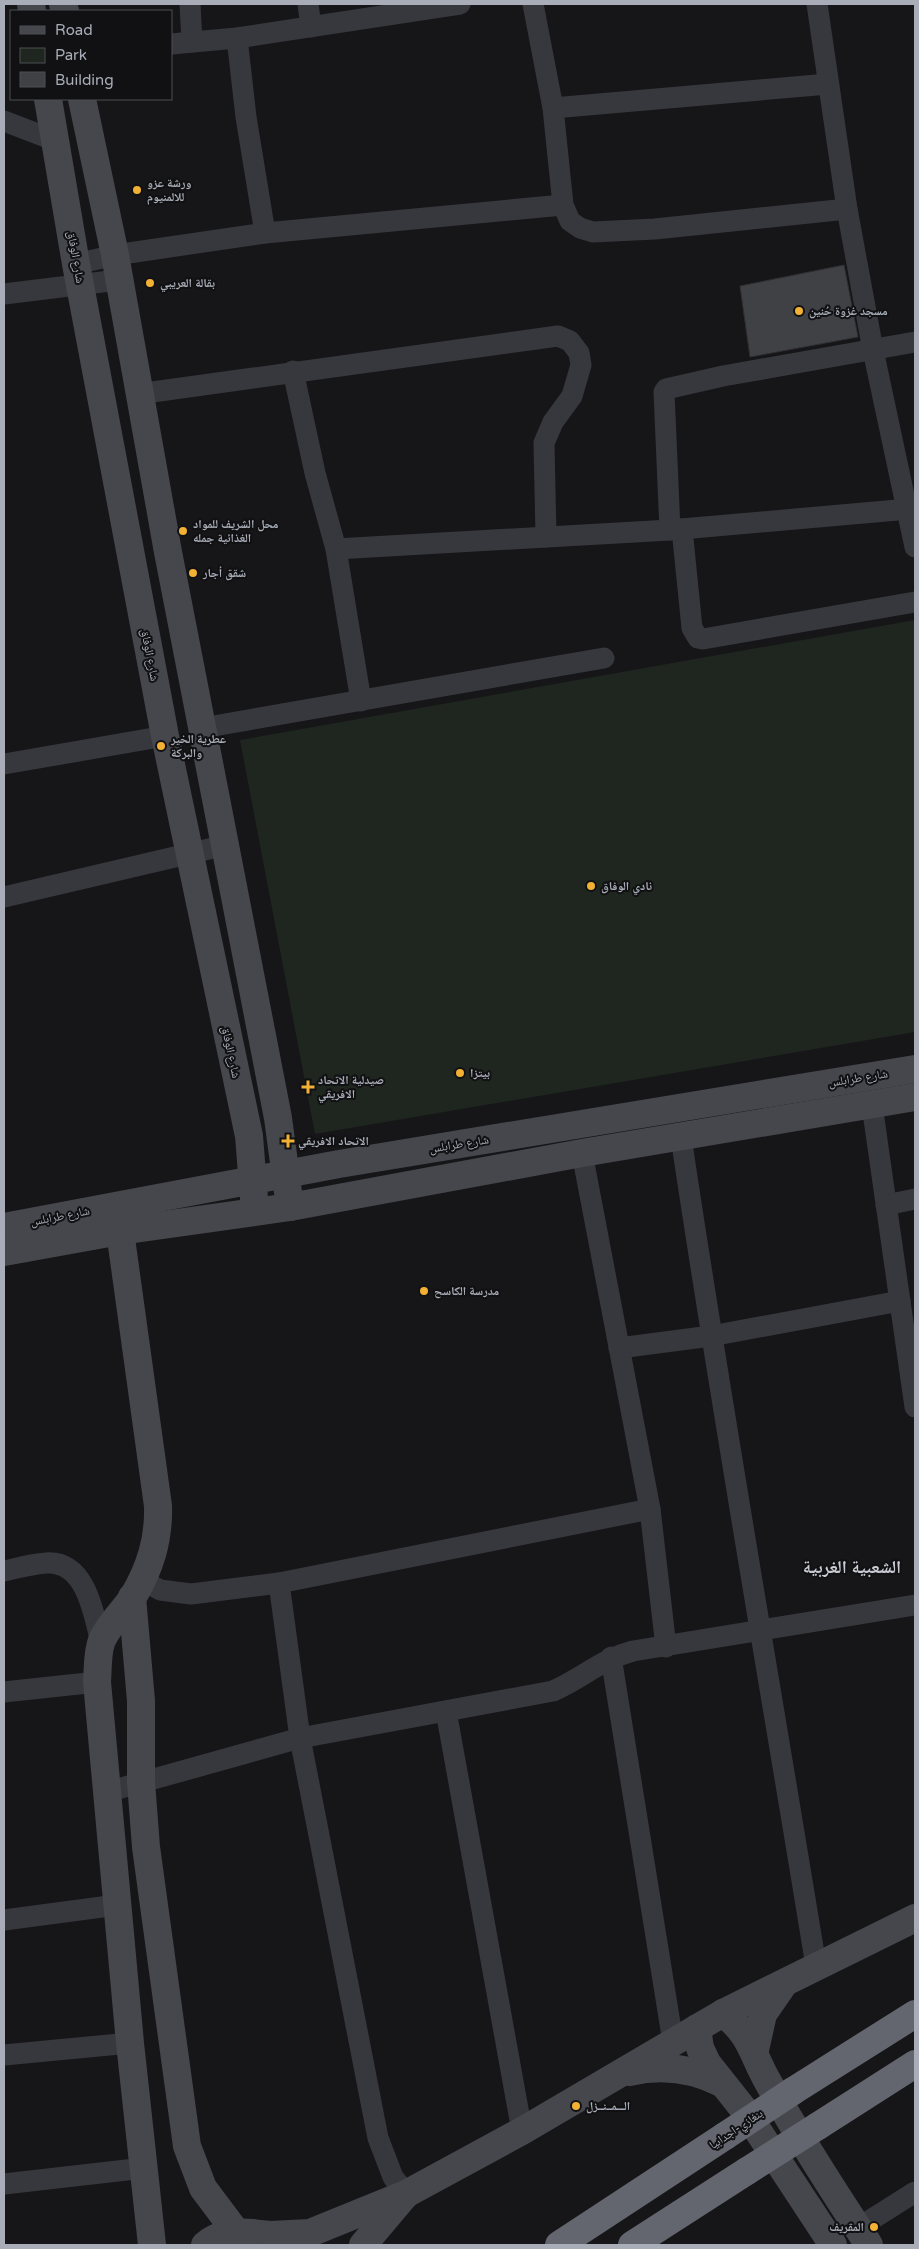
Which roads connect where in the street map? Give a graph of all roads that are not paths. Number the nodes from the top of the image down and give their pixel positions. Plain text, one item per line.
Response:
1 (190, 4) edge
2 (308, 4) edge
3 (460, 4) edge
4 (533, 4) edge
5 (817, 4) edge
6 (312, 27) junction
7 (236, 38) junction
8 (192, 42) junction
9 (172, 44) edge
10 (828, 84) junction
11 (48, 100) edge
12 (82, 100) edge
13 (553, 108) junction
14 (4, 121) edge
15 (56, 141) junction
16 (563, 205) junction
17 (847, 209) junction
18 (266, 233) junction
19 (116, 268) junction
20 (78, 274) junction
21 (4, 294) edge
22 (915, 342) edge
23 (873, 350) junction
24 (293, 371) junction
25 (138, 394) junction
26 (909, 509) junction
27 (676, 530) junction
28 (546, 537) junction
29 (915, 546) edge
30 (336, 549) junction
31 (915, 602) edge
32 (604, 658) dead end
33 (361, 701) junction
34 (202, 728) junction
35 (166, 736) junction
36 (4, 764) edge
37 (226, 844) junction
38 (190, 855) junction
39 (4, 897) edge
40 (915, 1069) edge
41 (915, 1098) edge
42 (872, 1105) junction
43 (278, 1118) junction
44 (249, 1136) junction
45 (681, 1137) junction
46 (582, 1153) junction
47 (339, 1164) junction
48 (286, 1174) junction
49 (253, 1181) junction
50 (201, 1189) junction
51 (915, 1199) edge
52 (886, 1205) junction
53 (290, 1207) junction
54 (255, 1211) junction
55 (4, 1227) edge
56 (120, 1231) junction
57 (4, 1252) edge
58 (900, 1301) junction
59 (711, 1336) junction
60 (619, 1348) junction
61 (915, 1406) edge
62 (650, 1509) junction
63 (4, 1571) edge
64 (279, 1583) junction
65 (136, 1588) junction
66 (915, 1605) edge
67 (762, 1630) junction
68 (100, 1642) junction
69 (666, 1647) junction
70 (611, 1657) junction
71 (97, 1682) junction
72 (4, 1692) edge
73 (446, 1711) junction
74 (300, 1738) junction
75 (142, 1782) junction
76 (107, 1792) junction
77 (117, 1905) junction
78 (915, 1918) edge
79 (4, 1920) edge
80 (816, 1966) junction
81 (785, 1983) junction
82 (723, 2013) junction
83 (915, 2014) edge
84 (697, 2028) junction
85 (673, 2042) junction
86 (130, 2043) junction
87 (754, 2050) junction
88 (4, 2055) edge
89 (915, 2064) edge
90 (609, 2079) junction
91 (725, 2085) junction
92 (522, 2131) junction
93 (144, 2168) junction
94 (4, 2184) edge
95 (915, 2192) edge
96 (406, 2194) junction
97 (244, 2232) junction
98 (863, 2237) edge
99 (152, 2245) edge
100 (205, 2245) edge
101 (278, 2245) edge
102 (363, 2245) edge
103 (559, 2245) edge
104 (632, 2245) edge
105 (833, 2245) edge

1 - 8 street
2 - 6 street
3 - 6 street
4 - 13 street
5 - 10 street
6 - 7 street
7 - 8 street
7 - 18 street
8 - 9 street
10 - 13 street
10 - 17 street
11 - 15 street, شارع الوفاق
12 - 19 street
13 - 16 street
14 - 15 street
15 - 20 street, شارع الوفاق
16 - 17 street
16 - 18 street
17 - 23 street
18 - 19 street
19 - 20 street
19 - 25 street
20 - 21 street
20 - 35 street, شارع الوفاق
22 - 23 street
23 - 26 street
23 - 27 street
24 - 25 street
24 - 28 street
24 - 30 street
25 - 34 street
26 - 27 street
26 - 29 street
27 - 28 street
27 - 31 street
28 - 30 street
30 - 33 street
32 - 33 street
33 - 34 street
34 - 37 street
35 - 36 street
35 - 38 street, شارع الوفاق
37 - 38 street
37 - 43 street
38 - 39 street
38 - 44 street, شارع الوفاق
40 - 47 street, شارع طرابلس
41 - 42 street, شارع طرابلس
42 - 45 street, شارع طرابلس
42 - 52 street
43 - 47 street
43 - 48 street
44 - 49 street, شارع الوفاق
44 - 50 street
45 - 46 street, شارع طرابلس
45 - 59 street
46 - 53 street, شارع طرابلس
46 - 60 street
47 - 48 street, شارع طرابلس
48 - 49 street, شارع طرابلس
48 - 53 street
49 - 50 street, شارع طرابلس
49 - 54 street, شارع الوفاق
50 - 55 street, شارع طرابلس
51 - 52 street
52 - 58 street
53 - 54 street, شارع طرابلس
54 - 56 street, شارع طرابلس
56 - 57 street, شارع طرابلس
56 - 65 street
58 - 59 street
58 - 61 street
59 - 60 street
59 - 67 street
60 - 62 street
62 - 64 street
62 - 69 street
63 - 68 street
64 - 65 street
64 - 74 street
65 - 68 street
65 - 75 street
66 - 67 street
67 - 69 street
67 - 80 street
68 - 71 street
69 - 70 street
70 - 73 street
70 - 85 street
71 - 72 street
71 - 76 street
73 - 74 street
73 - 92 street
74 - 75 street
74 - 96 street
75 - 76 street
75 - 97 street
76 - 77 street
77 - 79 street
77 - 86 street
78 - 80 street
80 - 81 street
81 - 82 street
81 - 87 street
82 - 84 street
82 - 87 street
83 - 103 highway, بنغازي-اجدابيا, bridge
84 - 85 street
84 - 91 street
85 - 90 street
86 - 88 street
86 - 93 street
87 - 98 street
89 - 104 highway, bridge
90 - 91 street
90 - 92 street
91 - 105 street
92 - 96 street
93 - 94 street
93 - 99 street
95 - 98 street
96 - 97 street
96 - 102 street
97 - 100 street
97 - 101 street

